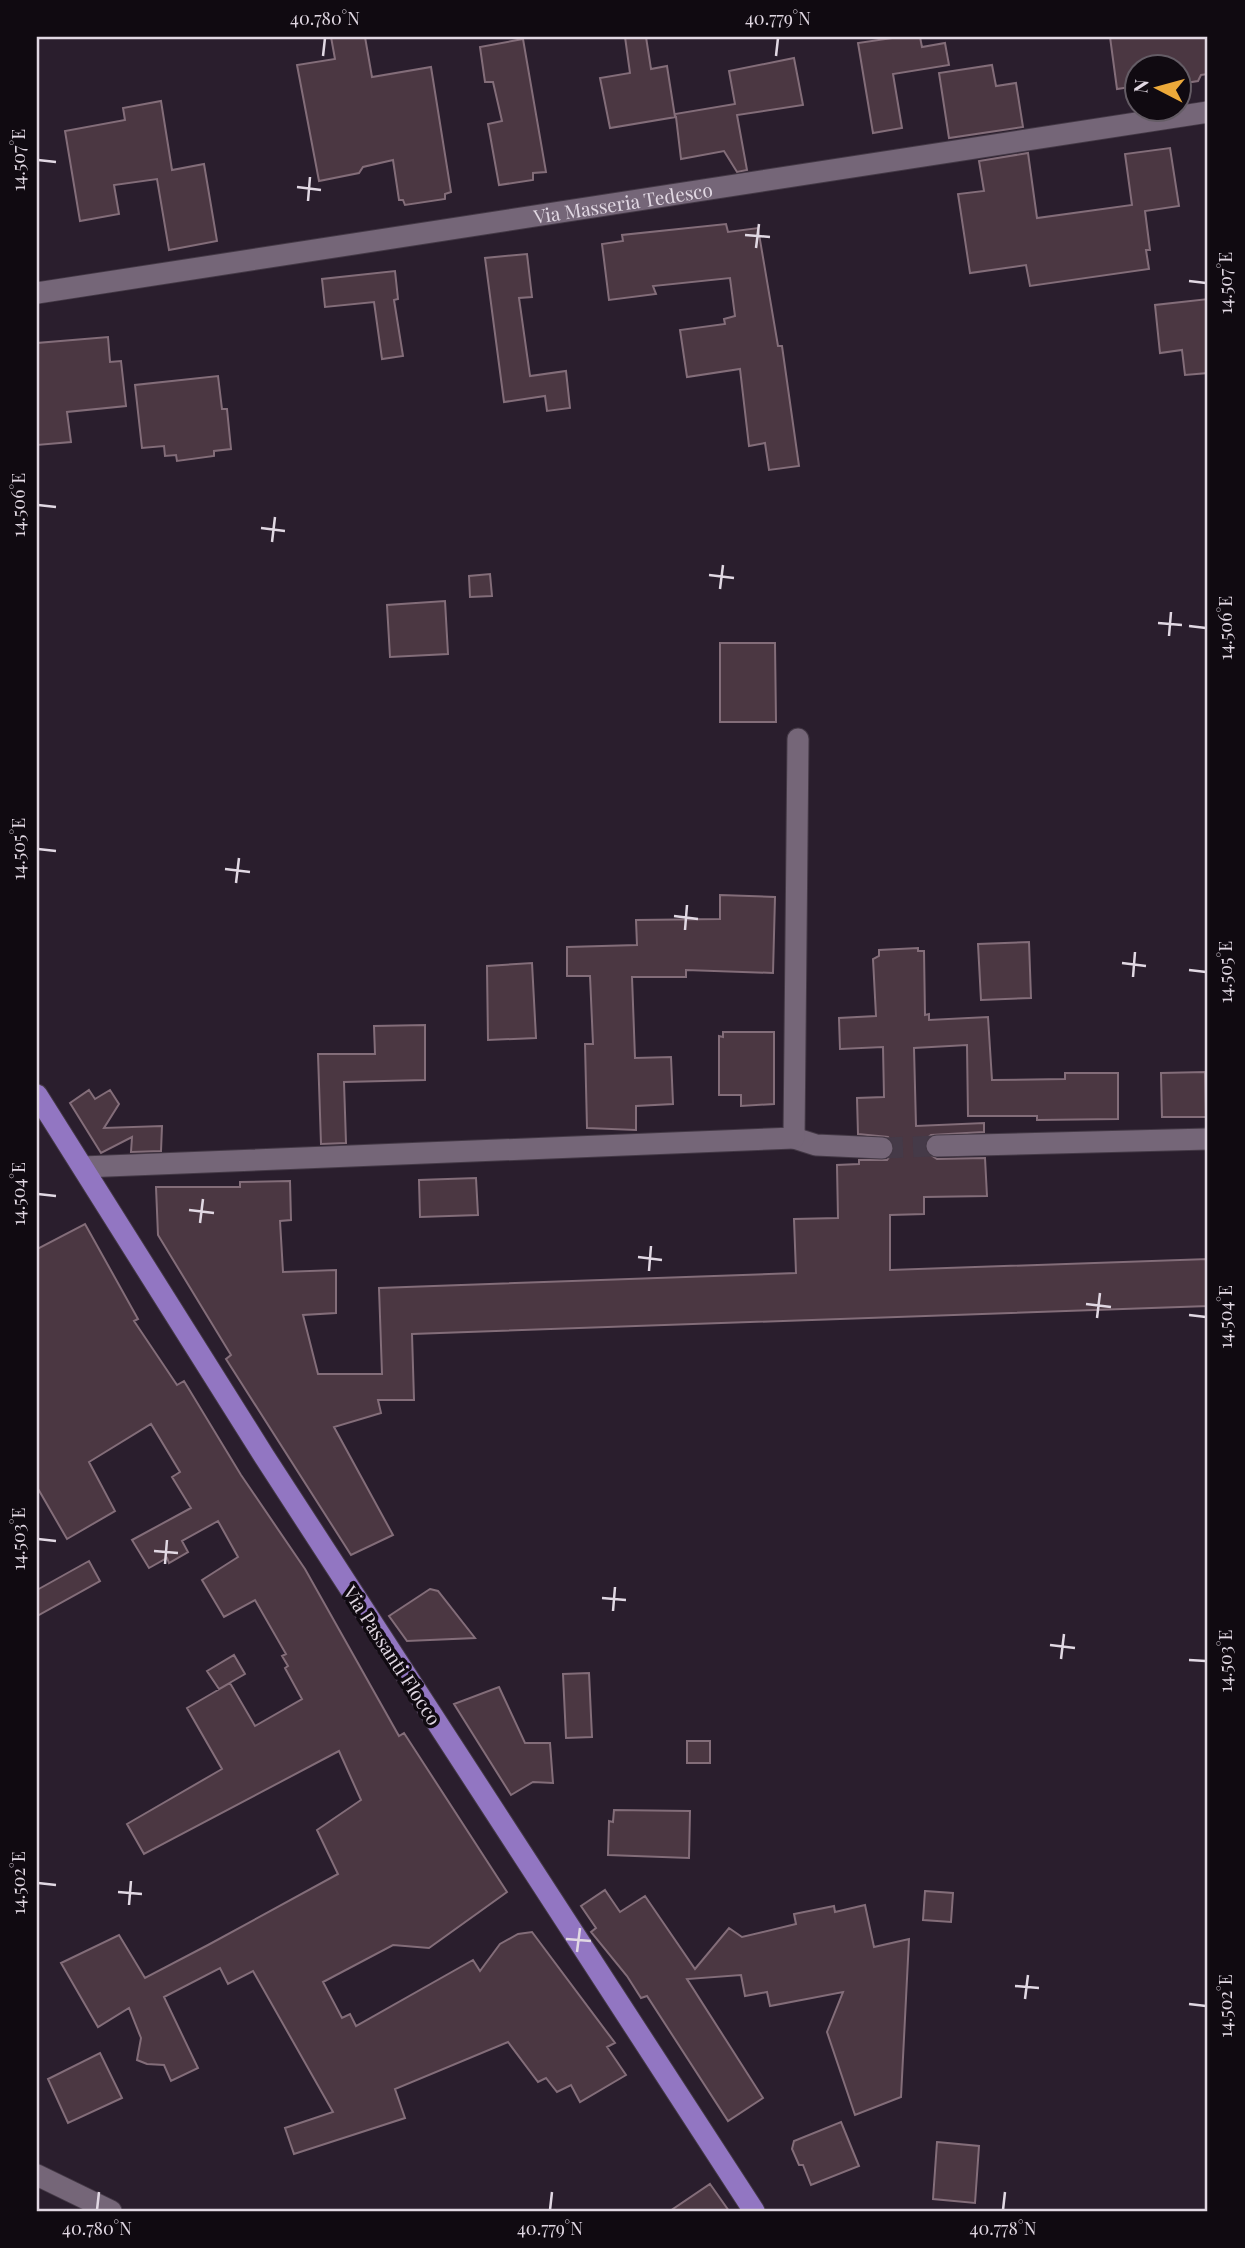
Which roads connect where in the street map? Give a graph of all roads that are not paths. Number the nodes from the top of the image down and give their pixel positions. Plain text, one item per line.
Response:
1 (1208, 112) edge
2 (37, 293) edge
3 (797, 739) dead end
4 (37, 1095) edge
5 (794, 1138) junction
6 (1208, 1139) edge
7 (937, 1146) tunnel mouth
8 (882, 1148) tunnel mouth
9 (83, 1167) junction
10 (37, 2175) edge
11 (111, 2211) edge
12 (754, 2211) edge

1 - 2 street, Via Masseria Tedesco
3 - 5 street
4 - 9 main road, Via Passanti Flocco
5 - 8 street
5 - 9 street
6 - 7 street
9 - 12 main road, Via Passanti Flocco
10 - 11 street

